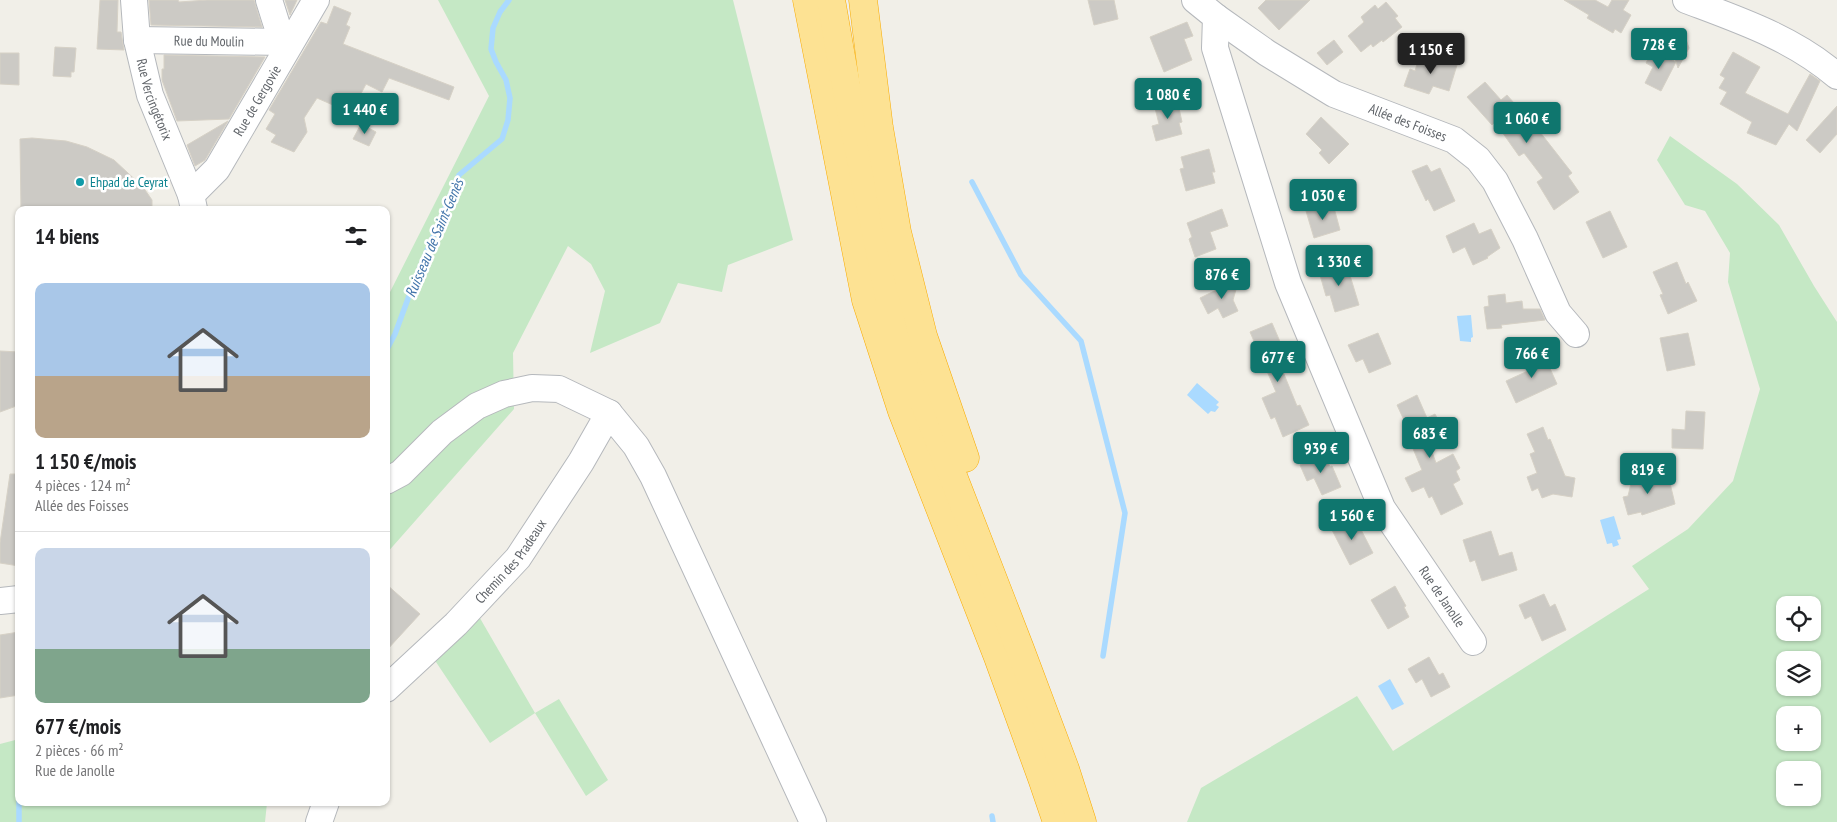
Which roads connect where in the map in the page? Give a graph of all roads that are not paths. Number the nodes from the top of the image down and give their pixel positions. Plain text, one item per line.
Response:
1 (134, 0) edge
2 (269, 0) edge
3 (316, 0) edge
4 (807, 0) edge
5 (831, 0) edge
6 (863, 0) edge
7 (1195, 0) edge
8 (1686, 0) edge
9 (1216, 17) junction
10 (137, 40) junction
11 (284, 46) junction
12 (1837, 76) edge
13 (193, 203) edge
14 (1576, 334) dead end
15 (609, 414) junction
16 (390, 479) edge
17 (15, 599) edge
18 (0, 601) edge
19 (1473, 642) dead end
20 (1020, 650) junction
21 (390, 685) edge
22 (325, 806) edge
23 (319, 822) edge
24 (813, 822) edge
25 (1057, 822) edge
26 (1082, 822) edge

1 - 10 street, Rue Vercingétorix
2 - 11 street
3 - 11 street, Rue de Gergovie
4 - 25 highway
5 - 20 highway
6 - 20 highway
7 - 9 street
8 - 12 street
9 - 14 street, Allée des Foisses
9 - 19 street, Rue de Janolle
10 - 11 street, Rue du Moulin
10 - 13 street, Rue Vercingétorix
11 - 13 street, Rue de Gergovie
15 - 16 street
15 - 21 street, Chemin des Pradeaux
15 - 24 street
17 - 18 street
20 - 26 highway
22 - 23 street

